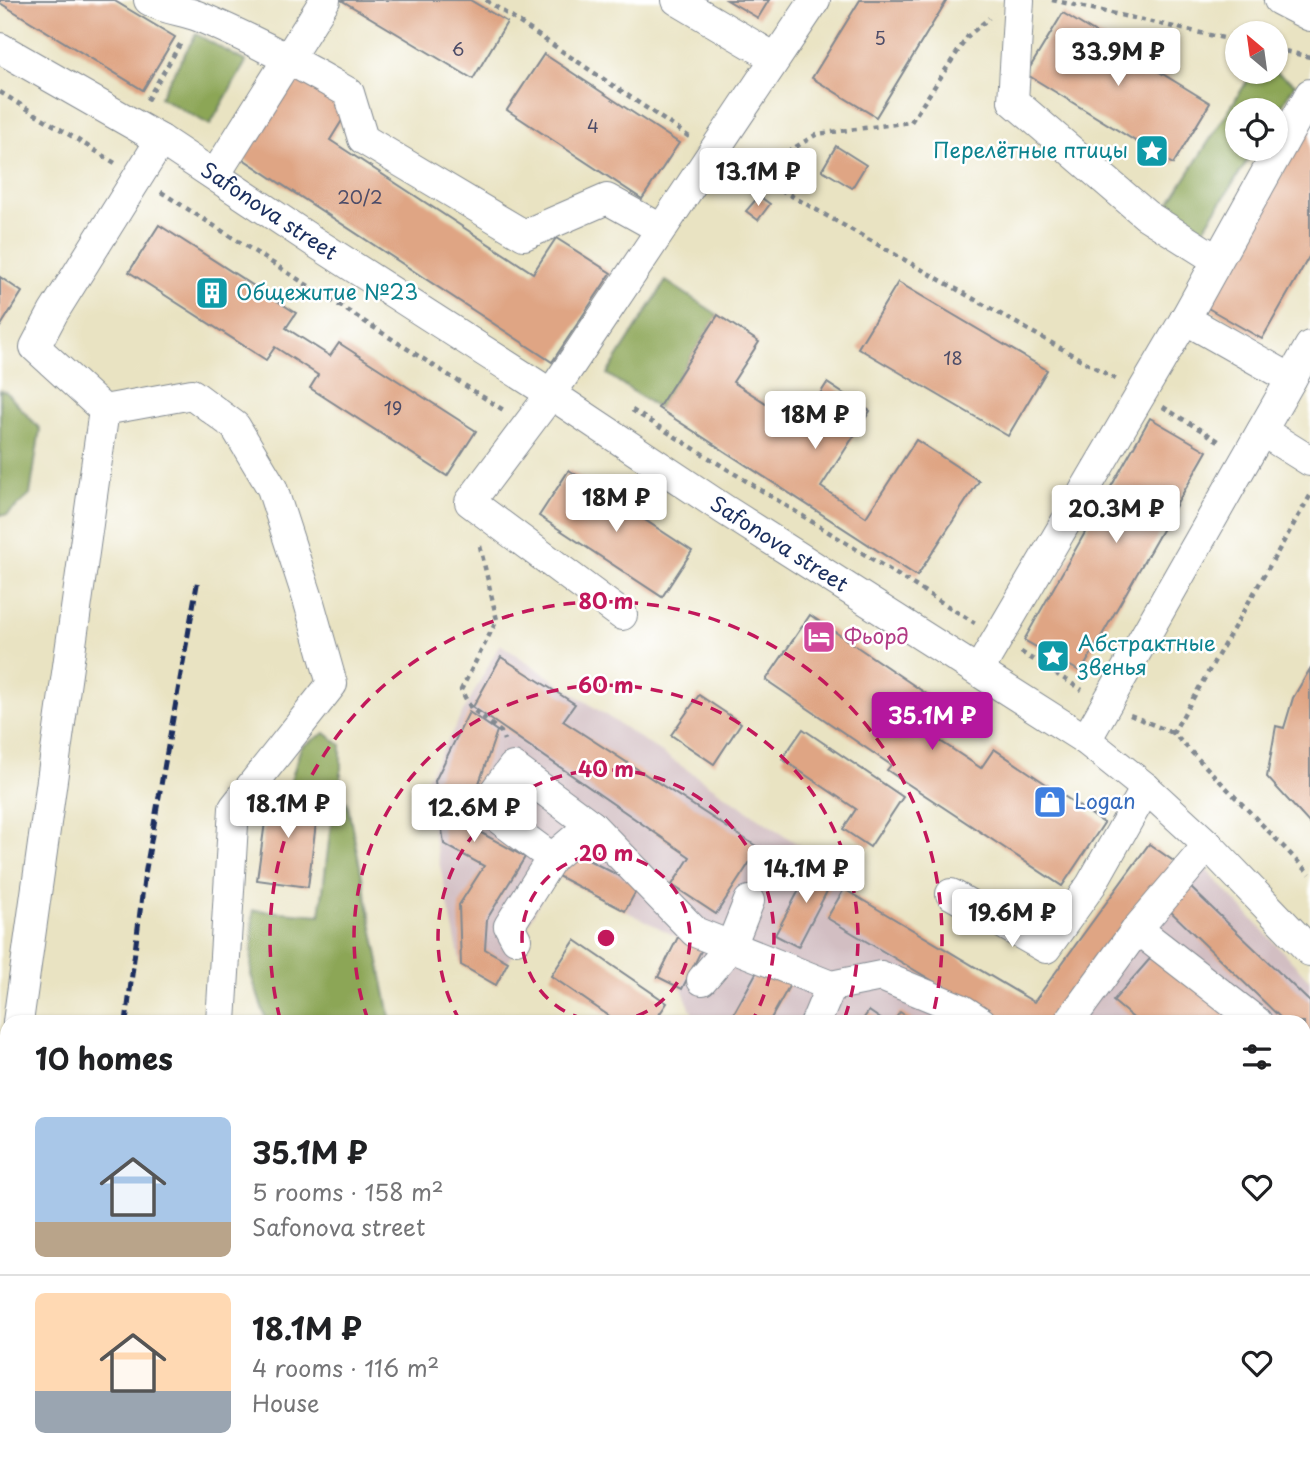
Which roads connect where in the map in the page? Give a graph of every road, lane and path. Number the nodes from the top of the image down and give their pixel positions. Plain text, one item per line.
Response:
1 (149, 0) edge
2 (325, 0) edge
3 (486, 0) edge
4 (677, 0) edge
5 (815, 0) edge
6 (1019, 0) edge
7 (1052, 0) edge
8 (1279, 0) edge
9 (197, 16) junction
10 (1310, 16) edge
11 (990, 18) dead end
12 (1225, 38) edge
13 (0, 48) edge
14 (1288, 52) edge
15 (288, 57) junction
16 (1310, 57) edge
17 (775, 58) junction
18 (0, 92) edge
19 (1310, 94) edge
20 (145, 104) dead end
21 (162, 140) junction
22 (711, 152) junction
23 (753, 173) junction
24 (215, 174) junction
25 (139, 177) junction
26 (661, 229) junction
27 (1217, 260) junction
28 (1185, 319) junction
29 (1310, 346) edge
30 (1291, 379) junction
31 (1141, 393) junction
32 (551, 394) junction
33 (622, 404) dead end
34 (103, 411) junction
35 (527, 425) junction
36 (1262, 431) junction
37 (1246, 458) junction
38 (1310, 461) edge
39 (1310, 496) edge
40 (470, 502) junction
41 (622, 615) dead end
42 (999, 638) junction
43 (979, 670) junction
44 (1107, 705) junction
45 (1173, 733) junction
46 (1086, 740) junction
47 (513, 767) junction
48 (1146, 788) junction
49 (591, 825) junction
50 (1208, 845) junction
51 (552, 858) junction
52 (1310, 874) edge
53 (951, 894) dead end
54 (749, 901) dead end
55 (1137, 929) junction
56 (516, 939) dead end
57 (731, 946) junction
58 (1310, 951) edge
59 (702, 980) dead end
60 (831, 986) junction
61 (19, 1015) edge
62 (220, 1015) edge
63 (819, 1015) edge
64 (958, 1015) edge
65 (1085, 1015) edge
66 (1248, 1015) edge

1 - 9 street
2 - 15 street
3 - 22 path
4 - 17 street
5 - 17 street
6 - 27 street
7 - 12 path
8 - 10 street
9 - 15 street
9 - 20 path
11 - 23 path
13 - 21 street, Safonova street
14 - 16 path
15 - 24 street
15 - 26 street
17 - 22 street
18 - 25 path
19 - 27 street
21 - 24 street, Safonova street
21 - 25 street
22 - 23 path
22 - 26 street
23 - 31 path
24 - 32 street, Safonova street
25 - 34 street
25 - 35 path
26 - 32 street
27 - 28 street
28 - 30 street
28 - 31 street
29 - 30 street
30 - 36 street
31 - 37 path
31 - 42 street
32 - 35 street
32 - 43 street, Safonova street
33 - 42 path
34 - 61 street
34 - 62 street
35 - 40 street
36 - 37 street
36 - 38 street
37 - 44 street
39 - 45 path
40 - 41 street
40 - 47 path
42 - 43 street
42 - 44 path
43 - 46 street, Safonova street
44 - 45 path
44 - 46 street
45 - 52 path
46 - 48 street, Safonova street
47 - 49 street
47 - 51 street
48 - 50 street, Safonova street
48 - 53 street
49 - 51 street
49 - 57 street
50 - 55 street
50 - 58 street, Safonova street
51 - 56 street
54 - 57 street
55 - 65 street
55 - 66 street
57 - 59 street
57 - 60 street
60 - 63 street
60 - 64 street

